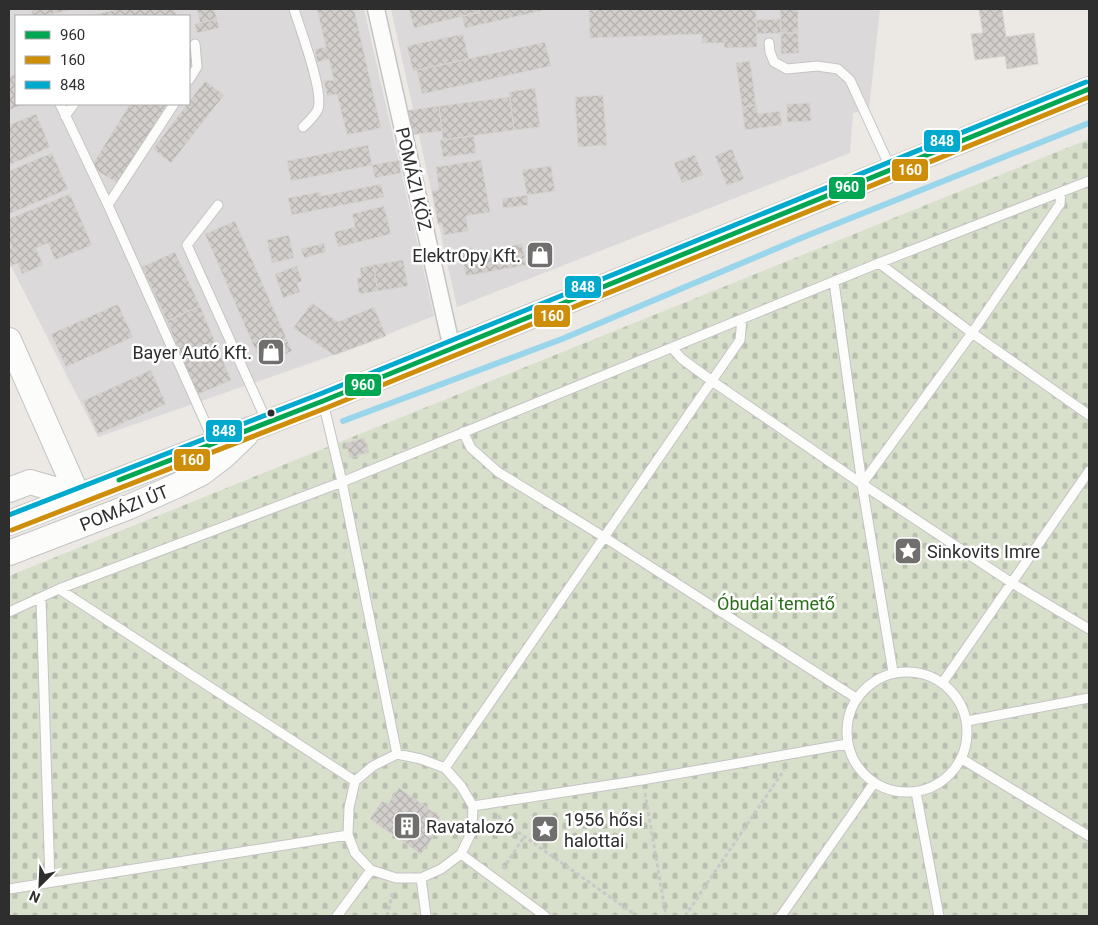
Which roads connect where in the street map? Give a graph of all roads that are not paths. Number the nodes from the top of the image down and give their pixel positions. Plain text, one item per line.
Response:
1 (294, 9) edge
2 (376, 9) edge
3 (769, 43) dead end
4 (195, 44) dead end
5 (190, 78) edge
6 (1089, 89) edge
7 (60, 105) edge
8 (73, 105) edge
9 (173, 105) edge
10 (65, 116) junction
11 (302, 127) dead end
12 (891, 169) junction
13 (1089, 181) edge
14 (1062, 192) junction
15 (108, 205) junction
16 (218, 206) dead end
17 (879, 263) junction
18 (834, 282) junction
19 (742, 319) junction
20 (972, 333) junction
21 (9, 340) edge
22 (672, 348) junction
23 (452, 349) junction
24 (14, 365) edge
25 (712, 382) junction
26 (322, 401) junction
27 (1089, 416) edge
28 (260, 425) junction
29 (463, 432) junction
30 (214, 442) junction
31 (1089, 471) edge
32 (342, 482) junction
33 (862, 484) junction
34 (9, 490) edge
35 (78, 496) junction
36 (9, 523) edge
37 (604, 537) junction
38 (9, 553) edge
39 (1012, 583) junction
40 (60, 589) junction
41 (41, 598) junction
42 (9, 612) edge
43 (1089, 630) edge
44 (893, 672) junction
45 (942, 682) junction
46 (856, 698) junction
47 (1089, 698) edge
48 (967, 721) junction
49 (847, 744) junction
50 (398, 754) junction
51 (962, 758) junction
52 (445, 768) junction
53 (355, 781) junction
54 (874, 783) junction
55 (916, 792) junction
56 (473, 806) junction
57 (348, 835) junction
58 (1089, 836) edge
59 (461, 854) junction
60 (371, 870) junction
61 (421, 878) junction
62 (50, 882) junction
63 (9, 889) edge
64 (336, 916) edge
65 (426, 916) edge
66 (545, 916) edge
67 (781, 916) edge
68 (938, 916) edge

1 - 11 lane
2 - 23 street, POMÁZI KÖZ
3 - 12 lane
4 - 5 lane
6 - 12 street, POMÁZI ÚT
7 - 10 lane
8 - 10 lane
9 - 15 lane
10 - 15 lane
12 - 23 street, POMÁZI ÚT
13 - 14 lane
14 - 17 lane
14 - 20 lane
15 - 30 lane
16 - 28 lane
17 - 18 lane
17 - 20 lane
18 - 19 lane
18 - 33 lane
19 - 22 lane
19 - 25 lane
20 - 27 lane
20 - 33 lane
21 - 24 street
22 - 25 lane
22 - 29 lane
23 - 26 street, POMÁZI ÚT
24 - 35 street
25 - 33 lane
25 - 37 lane
26 - 28 street, POMÁZI ÚT
26 - 32 lane
28 - 30 street, POMÁZI ÚT
28 - 38 street, POMÁZI ÚT
29 - 32 lane
29 - 37 lane
30 - 35 street, POMÁZI ÚT
31 - 39 lane
32 - 40 lane
32 - 50 lane
33 - 39 lane
33 - 44 lane
34 - 35 street
35 - 36 street, POMÁZI ÚT
37 - 46 lane
37 - 52 lane
39 - 43 lane
39 - 45 lane
40 - 41 lane
40 - 53 lane
41 - 42 lane
41 - 62 lane
44 - 45 lane
44 - 46 lane
45 - 48 lane
46 - 49 lane
47 - 48 lane
48 - 51 lane
49 - 54 lane
49 - 56 lane
50 - 52 lane
50 - 53 lane
51 - 55 lane
51 - 58 lane
52 - 56 lane
53 - 57 lane
54 - 55 lane
54 - 67 lane
55 - 68 lane
56 - 59 lane
57 - 60 lane
57 - 62 lane
59 - 61 lane
59 - 66 lane
60 - 61 lane
60 - 64 lane
61 - 65 lane
62 - 63 lane

